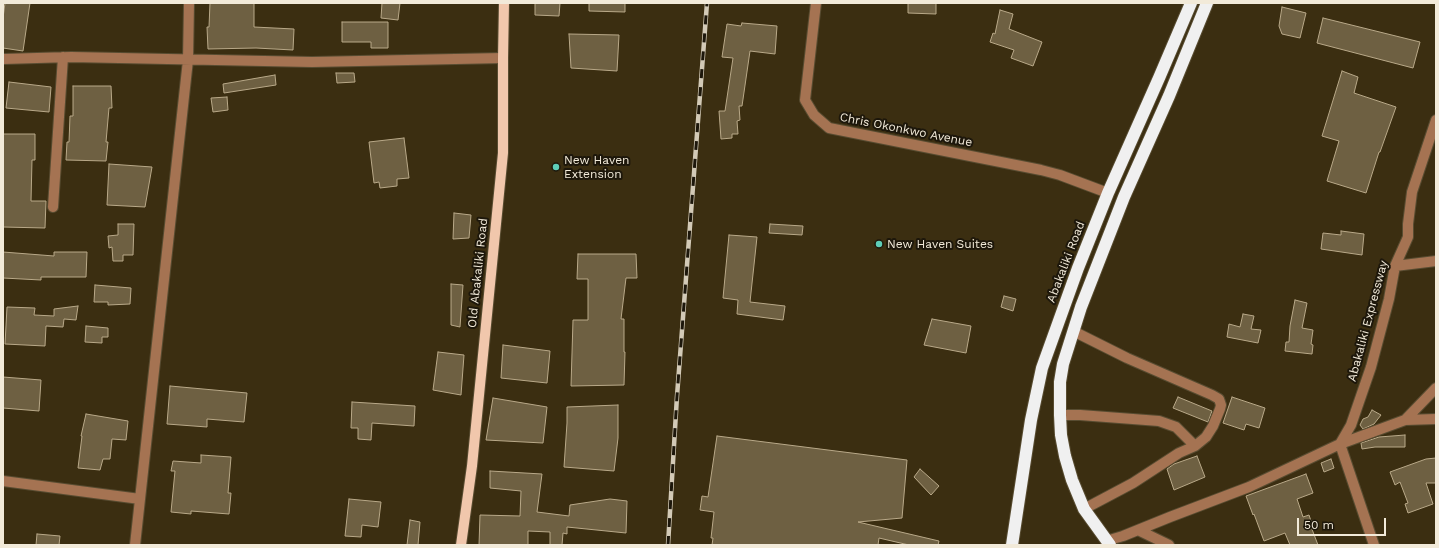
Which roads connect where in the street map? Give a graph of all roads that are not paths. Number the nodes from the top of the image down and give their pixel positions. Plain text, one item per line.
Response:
1 (189, 3) edge
2 (504, 3) edge
3 (816, 3) edge
4 (1190, 3) edge
5 (1207, 3) edge
6 (63, 57) junction
7 (503, 58) junction
8 (3, 59) edge
9 (188, 60) junction
10 (1436, 120) edge
11 (1108, 193) junction
12 (53, 207) dead end
13 (1436, 262) edge
14 (1395, 266) junction
15 (1073, 331) junction
16 (1436, 388) edge
17 (1060, 415) junction
18 (1436, 419) edge
19 (1405, 420) junction
20 (1340, 444) junction
21 (1195, 446) junction
22 (3, 481) edge
23 (140, 499) junction
24 (1084, 509) junction
25 (1138, 530) junction
26 (1108, 543) edge
27 (135, 545) edge
28 (461, 545) edge
29 (1012, 545) edge
30 (1169, 545) edge
31 (1374, 545) edge

1 - 9 street
2 - 7 main road, Old Abakaliki Road
3 - 11 street, Chris Okonkwo Avenue
4 - 11 highway, Abakaliki Road
5 - 15 highway
6 - 8 street
6 - 9 street
6 - 12 street
7 - 9 street
7 - 28 main road, Old Abakaliki Road
9 - 23 street
10 - 14 street, Abakaliki Expressway
11 - 29 highway, Abakaliki Road
13 - 14 street
14 - 20 street, Abakaliki Expressway
15 - 17 highway
15 - 21 street
16 - 19 street
17 - 21 street
17 - 24 highway
18 - 19 street
19 - 20 street
20 - 25 street
20 - 31 street
21 - 24 street
22 - 23 street
23 - 27 street
24 - 26 highway
25 - 26 street
25 - 30 street

